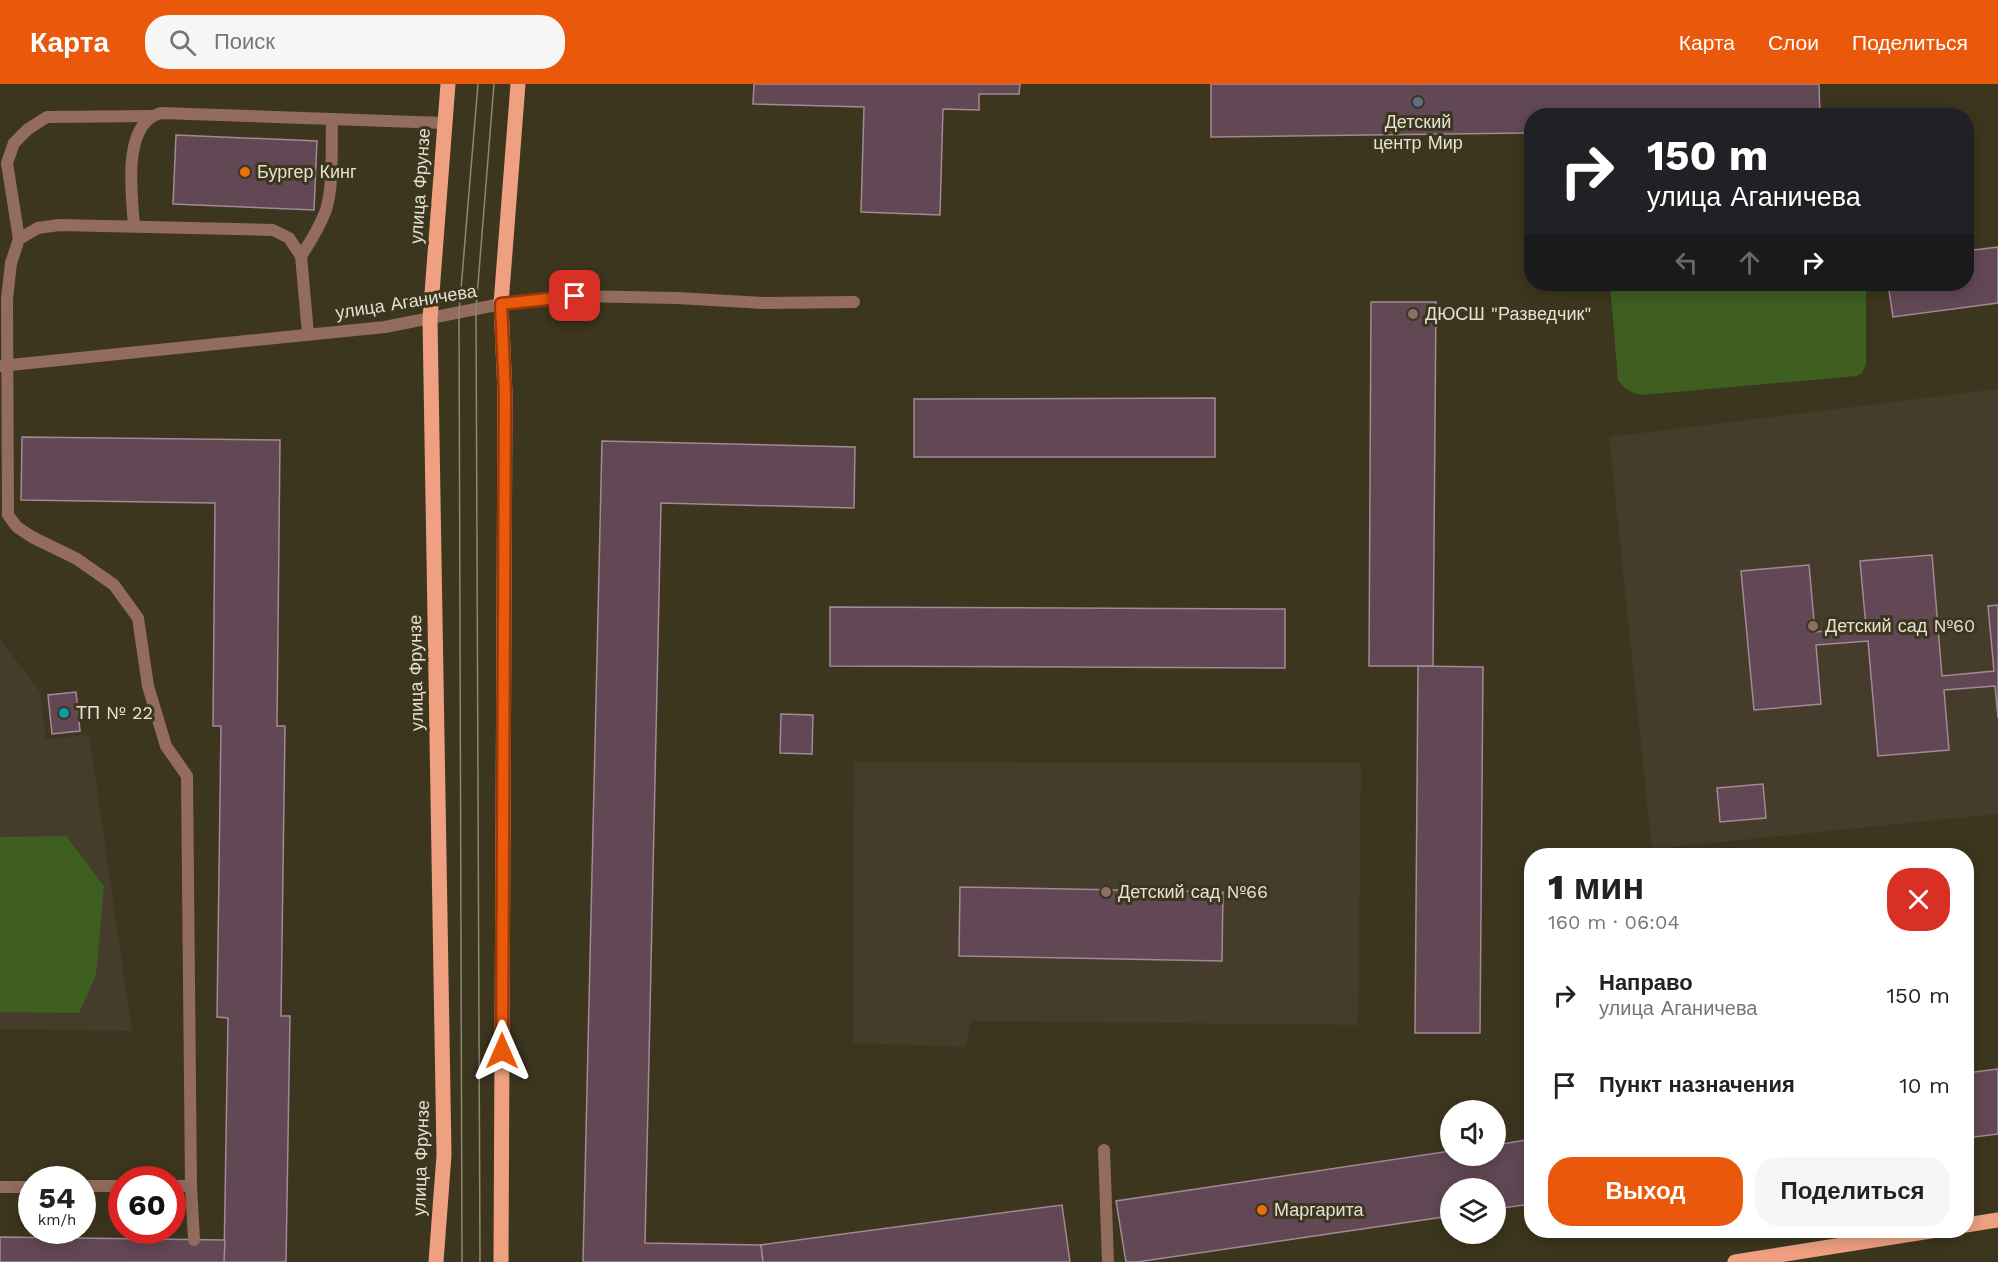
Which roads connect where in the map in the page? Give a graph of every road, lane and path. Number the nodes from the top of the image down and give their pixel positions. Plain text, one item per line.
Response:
1 (448, 84) edge
2 (518, 84) edge
3 (152, 116) junction
4 (332, 119) junction
5 (444, 123) junction
6 (134, 226) junction
7 (19, 239) junction
8 (301, 256) junction
9 (854, 302) dead end
10 (501, 304) junction
11 (430, 319) junction
12 (309, 334) junction
13 (4, 366) edge
14 (1104, 1150) dead end
15 (18, 1186) edge
16 (186, 1186) edge
17 (191, 1186) junction
18 (0, 1187) edge
19 (1998, 1220) edge
20 (1974, 1224) edge
21 (1888, 1238) edge
22 (194, 1240) dead end
23 (436, 1262) edge
24 (501, 1262) edge
25 (1108, 1262) edge
26 (1742, 1262) edge

1 - 5 main road, улица Фрунзе
2 - 10 main road
3 - 4 street
3 - 6 street
3 - 7 street
4 - 5 street
4 - 8 street
5 - 11 main road, улица Фрунзе
6 - 7 street
6 - 8 street
7 - 13 street
8 - 12 street
9 - 10 street, улица Аганичева
10 - 11 street, улица Аганичева
10 - 24 main road
11 - 12 street, улица Аганичева
11 - 23 main road, улица Фрунзе
12 - 13 street, улица Аганичева
13 - 17 street
14 - 25 street
15 - 18 street
16 - 17 street
17 - 22 street
19 - 20 main road
21 - 26 main road

